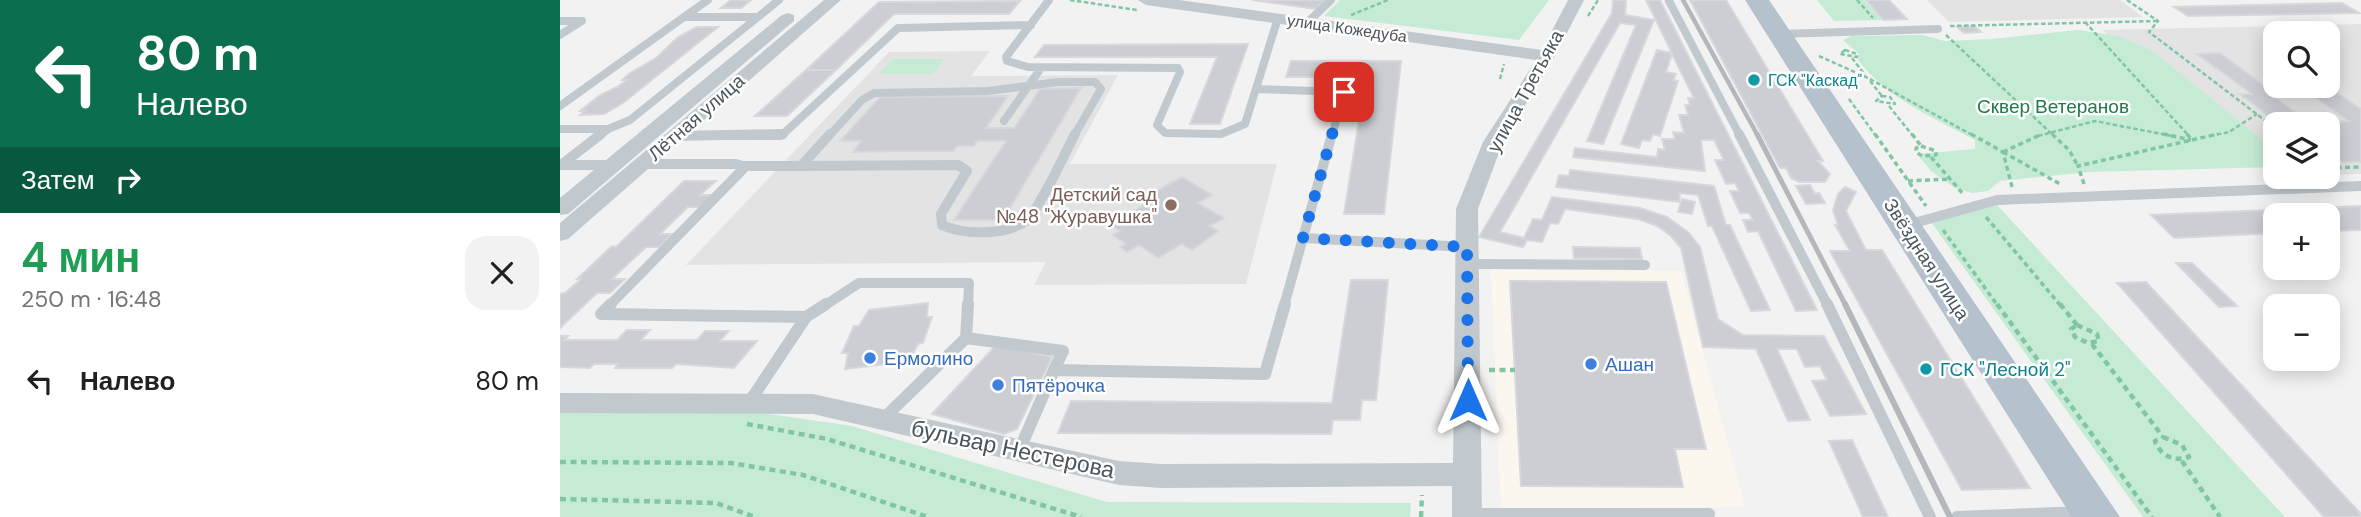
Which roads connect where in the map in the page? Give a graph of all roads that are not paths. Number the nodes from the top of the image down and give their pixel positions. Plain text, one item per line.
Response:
1 (708, 0) edge
2 (779, 0) edge
3 (809, 0) edge
4 (833, 0) edge
5 (1049, 0) edge
6 (1146, 0) edge
7 (1331, 0) edge
8 (1576, 0) edge
9 (1757, 0) edge
10 (1669, 1) edge
11 (1173, 2) edge
12 (684, 17) junction
13 (758, 17) junction
14 (1278, 18) junction
15 (560, 21) edge
16 (1308, 22) junction
17 (1031, 25) junction
18 (1938, 29) road end
19 (1791, 34) junction
20 (560, 35) edge
21 (1547, 56) junction
22 (1041, 68) junction
23 (1029, 85) junction
24 (1256, 89) junction
25 (560, 106) edge
26 (1004, 121) dead end
27 (560, 129) edge
28 (608, 129) junction
29 (674, 136) junction
30 (641, 164) junction
31 (560, 165) edge
32 (612, 165) junction
33 (744, 166) junction
34 (801, 166) junction
35 (2361, 186) edge
36 (560, 209) edge
37 (1920, 222) junction
38 (560, 234) edge
39 (1303, 238) junction
40 (1467, 256) junction
41 (1645, 265) dead end
42 (806, 317) junction
43 (967, 338) junction
44 (1054, 370) junction
45 (560, 402) edge
46 (747, 414) junction
47 (881, 420) junction
48 (1018, 453) junction
49 (1468, 474) junction
50 (1709, 514) dead end
51 (2095, 514) edge
52 (1467, 515) edge
53 (1930, 517) edge
54 (1957, 517) edge

1 - 12 lane
2 - 13 lane
3 - 32 street, Лётная улица
4 - 29 street, Лётная улица
5 - 17 lane
6 - 11 street, улица Кожедуба
7 - 16 lane
8 - 21 street, улица Третьяка
9 - 19 main road, Звёздная улица
10 - 53 lane
11 - 14 street, улица Кожедуба
12 - 13 lane
12 - 25 lane
13 - 28 lane
14 - 16 street, улица Кожедуба
14 - 24 lane
15 - 20 lane
16 - 21 street, улица Кожедуба
17 - 22 lane
17 - 29 lane
18 - 19 lane
19 - 37 main road, Звёздная улица
21 - 40 street, улица Третьяка
22 - 23 lane
22 - 24 lane
23 - 26 lane
23 - 34 lane
23 - 34 lane
24 - 39 lane
27 - 28 lane
28 - 31 lane
29 - 30 street, Лётная улица
30 - 33 lane
30 - 38 street, Лётная улица
31 - 32 lane
32 - 36 street, Лётная улица
33 - 34 lane
33 - 42 lane
35 - 37 lane
37 - 51 main road, Звёздная улица
39 - 40 lane
39 - 44 lane
40 - 41 lane
40 - 49 street, улица Третьяка
42 - 43 lane
42 - 46 lane
43 - 44 lane
43 - 47 lane
44 - 48 lane
45 - 46 street, бульвар Нестерова
46 - 47 street, бульвар Нестерова
47 - 48 street, бульвар Нестерова
48 - 49 street, бульвар Нестерова
49 - 52 street, улица Третьяка
50 - 52 lane
51 - 54 lane

